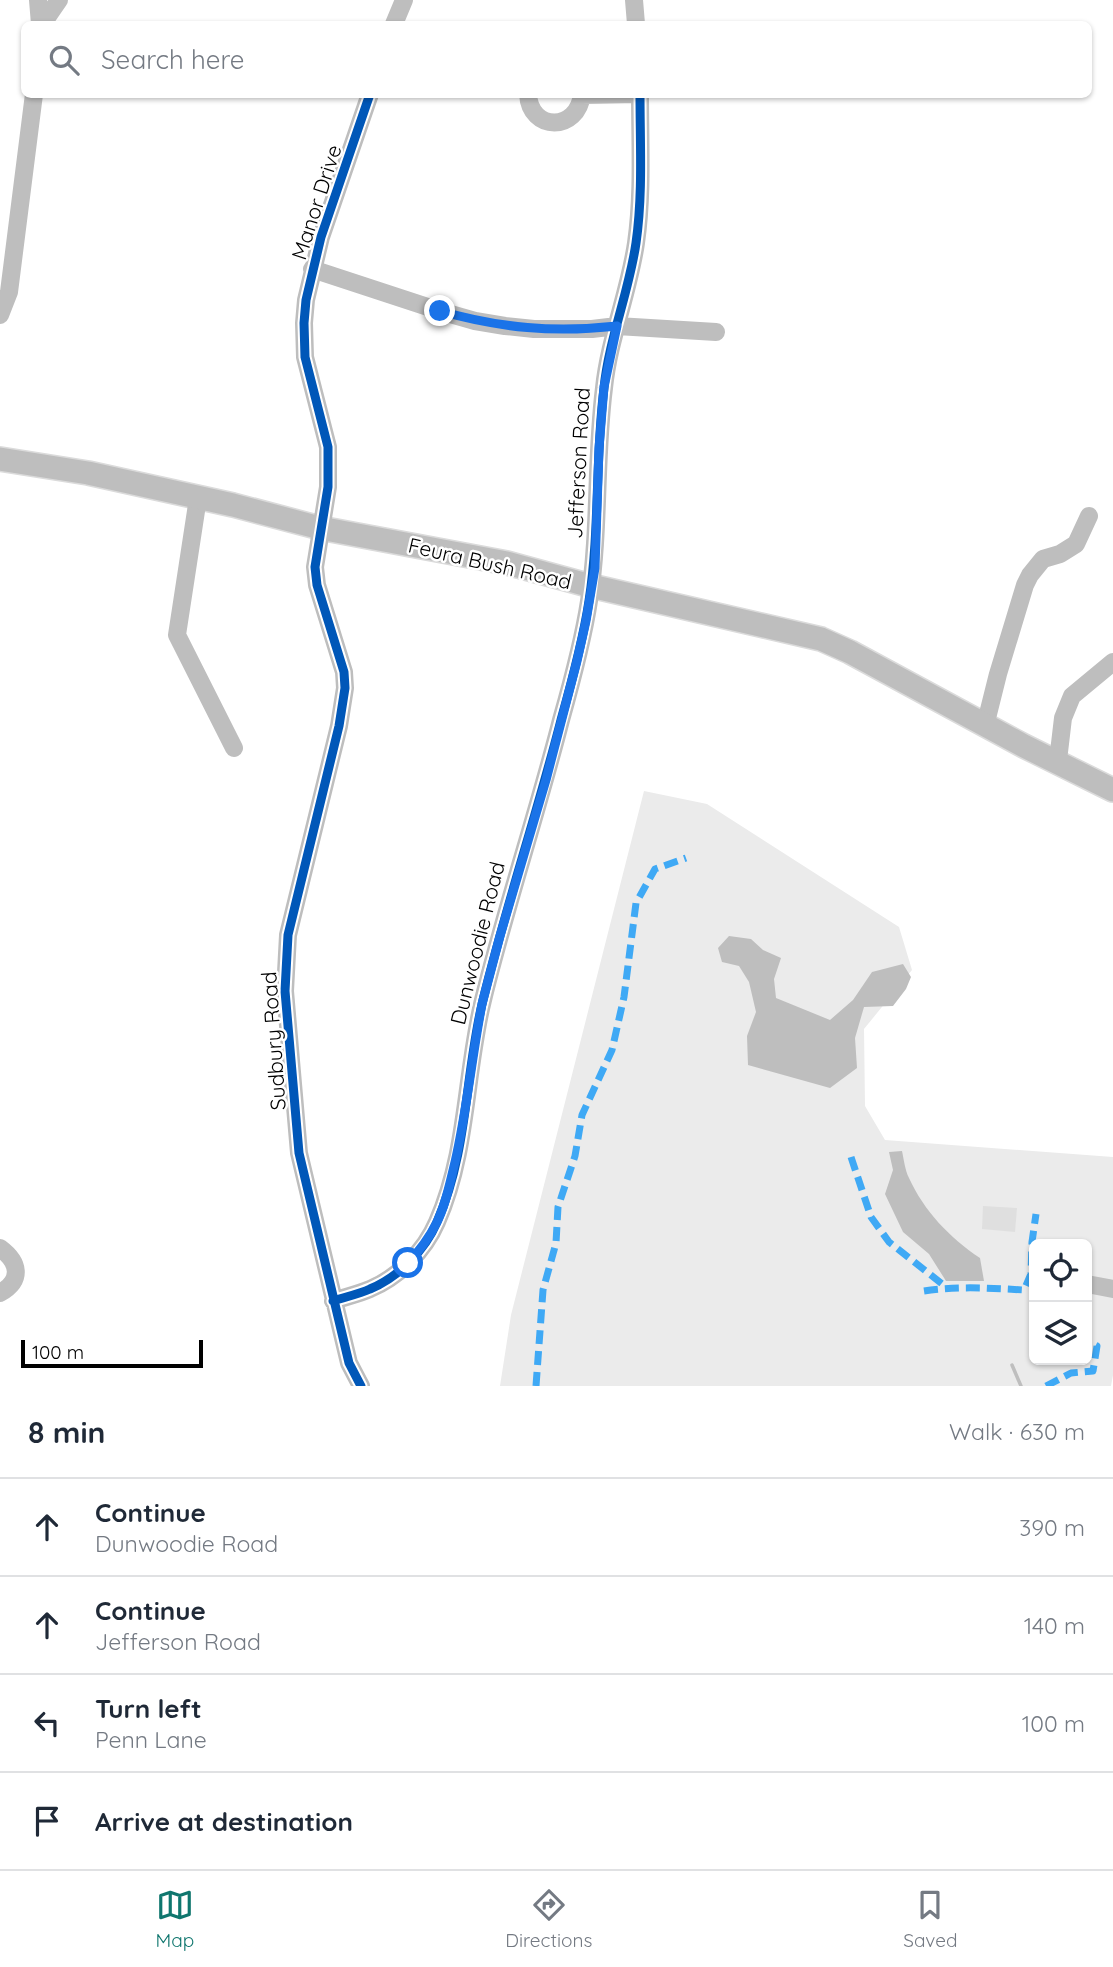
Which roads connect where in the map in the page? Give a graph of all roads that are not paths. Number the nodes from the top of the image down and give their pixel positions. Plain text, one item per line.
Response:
1 (38, 0) edge
2 (59, 0) edge
3 (404, 0) edge
4 (634, 0) edge
5 (42, 21) edge
6 (44, 21) edge
7 (395, 21) edge
8 (636, 21) edge
9 (33, 98) edge
10 (369, 98) edge
11 (529, 98) edge
12 (582, 98) edge
13 (639, 98) edge
14 (312, 269) junction
15 (0, 315) edge
16 (617, 326) junction
17 (716, 332) dead end
18 (0, 459) edge
19 (198, 498) junction
20 (1089, 516) dead end
21 (320, 528) junction
22 (591, 586) junction
23 (1113, 662) edge
24 (985, 726) junction
25 (234, 748) dead end
26 (1054, 762) junction
27 (1113, 790) edge
28 (0, 1248) edge
29 (1092, 1285) edge
30 (1113, 1289) edge
31 (0, 1293) edge
32 (333, 1301) junction
33 (361, 1386) edge

1 - 5 street
2 - 6 street
3 - 7 street
4 - 8 street
9 - 15 street
10 - 14 street, Manor Drive
11 - 12 street
13 - 16 street, Jefferson Road
14 - 16 street
14 - 21 street, Manor Drive
16 - 17 street
16 - 22 street, Jefferson Road
18 - 19 main road, Feura Bush Road
19 - 21 main road, Feura Bush Road
19 - 25 street
20 - 24 street
21 - 22 main road, Feura Bush Road
21 - 32 street, Sudbury Road
22 - 24 main road, Feura Bush Road
22 - 32 street, Dunwoodie Road
23 - 26 street
24 - 26 main road, Feura Bush Road
26 - 27 main road, Feura Bush Road
28 - 31 street
29 - 30 street
32 - 33 street, Sudbury Road

